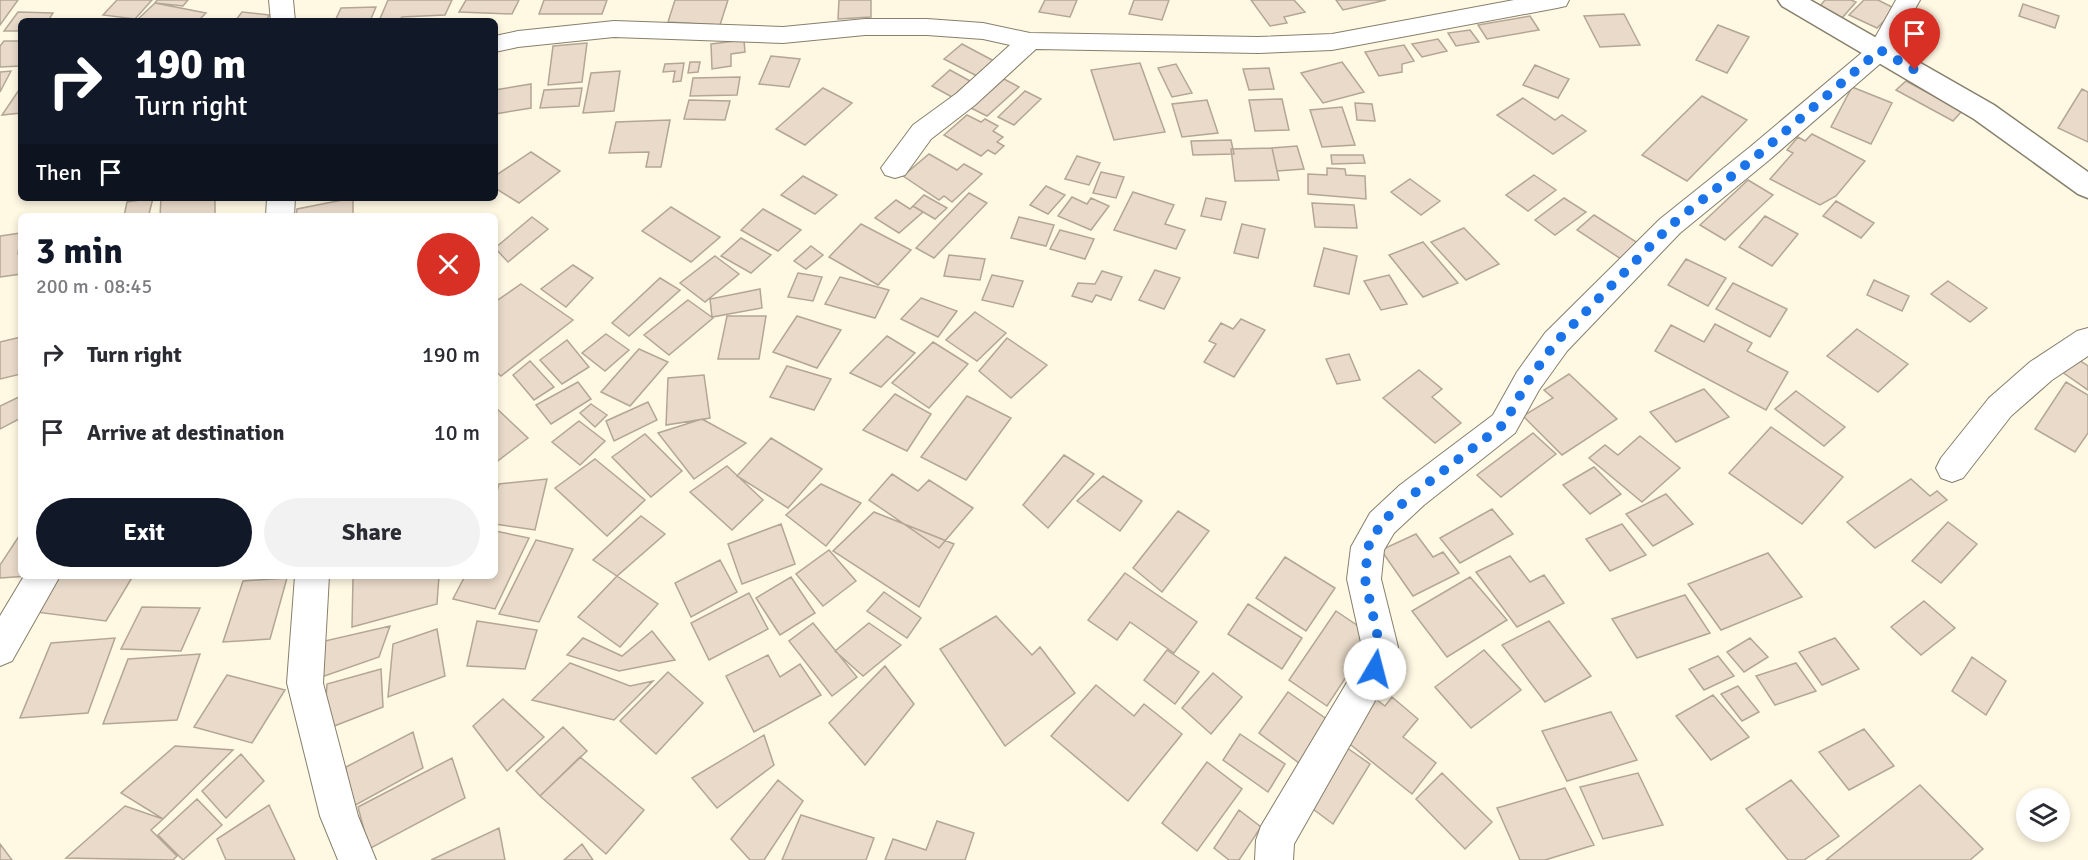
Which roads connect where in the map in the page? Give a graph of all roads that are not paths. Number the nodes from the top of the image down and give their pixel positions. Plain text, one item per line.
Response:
1 (281, 0) edge
2 (1557, 0) edge
3 (1791, 0) edge
4 (1908, 0) edge
5 (283, 18) edge
6 (1030, 41) junction
7 (498, 43) edge
8 (1880, 50) junction
9 (895, 168) dead end
10 (2088, 187) edge
11 (2088, 340) edge
12 (1952, 468) dead end
13 (41, 579) edge
14 (312, 579) edge
15 (0, 650) edge
16 (357, 860) edge
17 (1274, 860) edge

1 - 5 street
2 - 6 street
3 - 8 street
4 - 8 street
6 - 7 street
6 - 9 street
8 - 10 street
8 - 17 street
11 - 12 street
13 - 15 street
14 - 16 street

